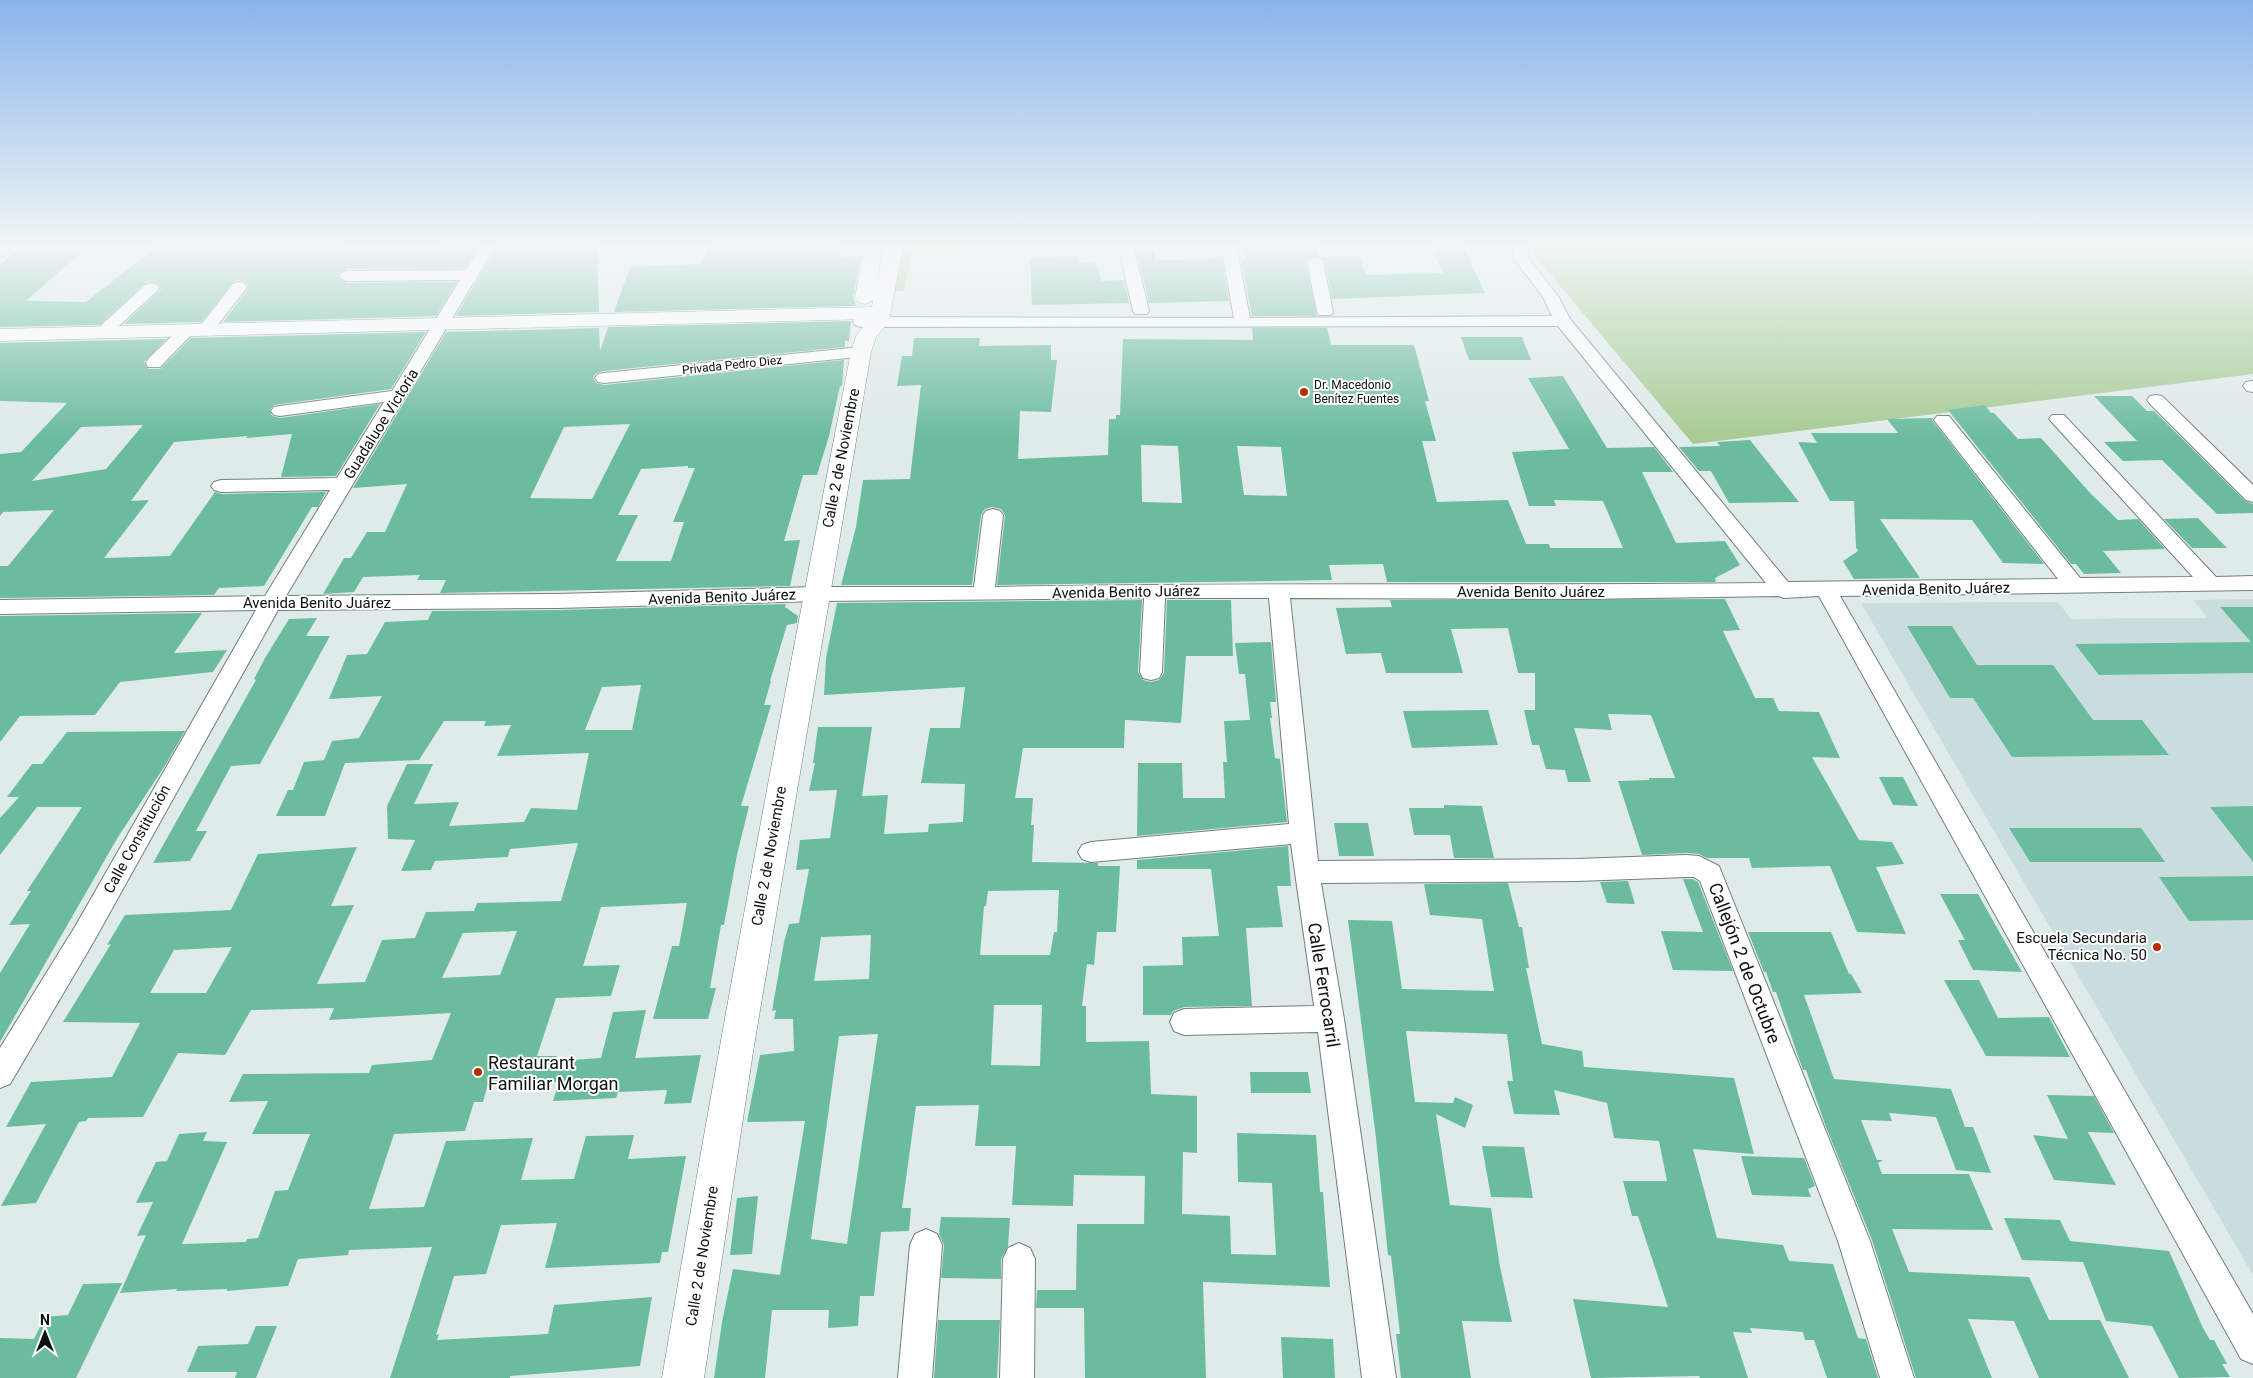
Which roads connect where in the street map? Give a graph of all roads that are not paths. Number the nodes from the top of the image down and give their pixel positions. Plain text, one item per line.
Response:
1 (128, 309) edge
2 (218, 309) edge
3 (451, 309) edge
4 (869, 309) edge
5 (873, 309) edge
6 (1241, 309) edge
7 (1557, 309) edge
8 (1141, 311) joint
9 (1326, 312) joint
10 (1561, 316) junction
11 (1242, 317) junction
12 (442, 324) junction
13 (868, 326) junction
14 (197, 330) junction
15 (103, 332) junction
16 (0, 335) edge
17 (154, 363) dead end
18 (604, 378) dead end
19 (399, 395) junction
20 (2156, 400) dead end
21 (280, 411) dead end
22 (2058, 419) dead end
23 (1943, 420) dead end
24 (344, 484) junction
25 (221, 486) dead end
26 (2253, 496) edge
27 (993, 515) dead end
28 (2253, 583) edge
29 (2211, 584) junction
30 (2075, 586) junction
31 (1826, 590) junction
32 (1155, 591) junction
33 (1279, 591) junction
34 (1784, 591) junction
35 (816, 594) junction
36 (984, 594) junction
37 (272, 603) junction
38 (0, 607) edge
39 (1151, 672) dead end
40 (1302, 833) junction
41 (1091, 852) dead end
42 (1306, 872) junction
43 (1330, 1019) junction
44 (1184, 1022) dead end
45 (11, 1038) edge
46 (0, 1074) edge
47 (926, 1245) dead end
48 (1019, 1259) dead end
49 (2253, 1347) edge
50 (683, 1378) edge
51 (915, 1378) edge
52 (1018, 1378) edge
53 (1379, 1378) edge
54 (1897, 1378) edge

1 - 15 street
2 - 14 street
3 - 12 street, Guadaluoe Victoria
4 - 13 street, Calle 2 de Noviembre
5 - 13 street, Calle 2 de Noviembre
6 - 11 street
7 - 10 street
8 - 11 street
8 - 13 street
9 - 10 street
9 - 11 street
10 - 11 street
10 - 34 street
11 - 13 street
12 - 13 street
12 - 14 street
12 - 19 street, Guadaluoe Victoria
13 - 18 street, Privada Pedro Diez
13 - 35 street, Calle 2 de Noviembre
14 - 15 street
14 - 17 street
15 - 16 street
19 - 21 street
19 - 24 street, Guadaluoe Victoria
20 - 26 street
22 - 29 street
23 - 30 street
24 - 25 street
24 - 37 street, Guadaluoe Victoria
27 - 36 street
28 - 29 street, Avenida Benito Juárez
29 - 30 street, Avenida Benito Juárez
30 - 31 street, Avenida Benito Juárez
31 - 34 street, Avenida Benito Juárez
31 - 49 street
32 - 33 street, Avenida Benito Juárez
32 - 36 street, Avenida Benito Juárez
32 - 39 street
33 - 34 street, Avenida Benito Juárez
33 - 40 street, Calle Ferrocarril
35 - 36 street, Avenida Benito Juárez
35 - 37 street, Avenida Benito Juárez
35 - 50 street, Calle 2 de Noviembre
37 - 38 street, Avenida Benito Juárez
37 - 45 street, Calle Constitución
40 - 41 street
40 - 42 street, Calle Ferrocarril
42 - 43 street, Calle Ferrocarril
42 - 54 street, Callejón 2 de Octubre
43 - 44 street
43 - 53 street, Calle Ferrocarril
45 - 46 street, Calle Constitución
47 - 51 street
48 - 52 street

